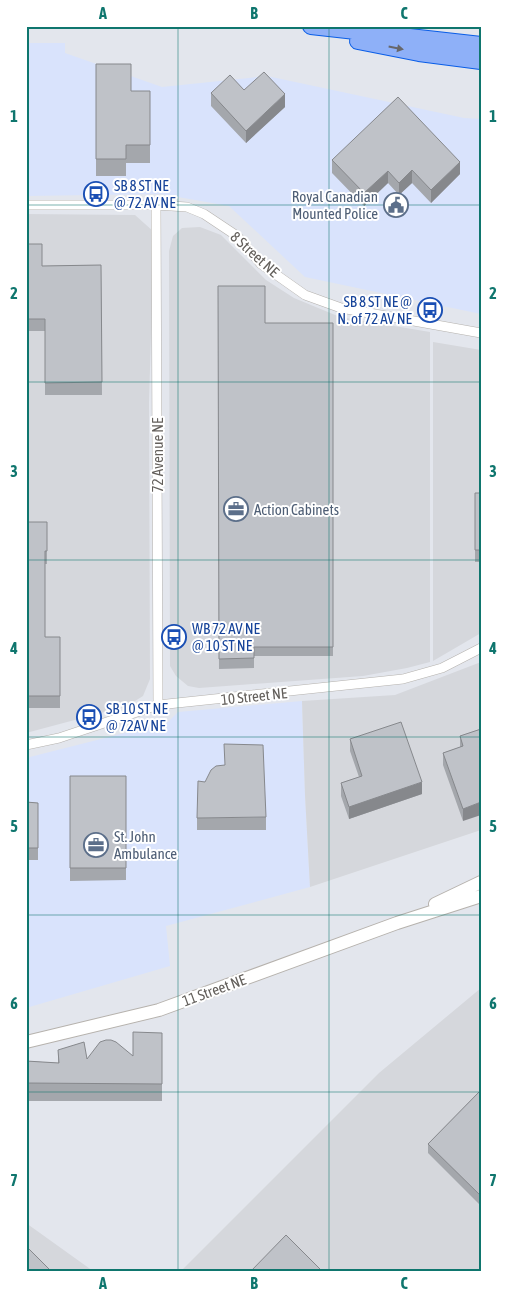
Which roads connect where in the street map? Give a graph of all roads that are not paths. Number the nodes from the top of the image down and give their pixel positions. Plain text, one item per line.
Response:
1 (311, 26) edge
2 (315, 27) edge
3 (481, 45) edge
4 (481, 62) edge
5 (26, 204) edge
6 (156, 205) junction
7 (481, 333) edge
8 (481, 648) edge
9 (158, 705) junction
10 (26, 746) edge
11 (481, 882) edge
12 (481, 896) edge
13 (397, 923) junction
14 (26, 1042) edge

1 - 2 highway
2 - 3 highway
2 -> 4 highway
5 - 6 street, 8 Street NE
6 - 7 street, 8 Street NE
6 - 9 street, 72 Avenue NE
8 - 9 street, 10 Street NE
9 - 10 street, 10 Street NE
11 - 13 street, 11 Street NE
12 - 13 street, 11 Street NE
13 - 14 street, 11 Street NE

